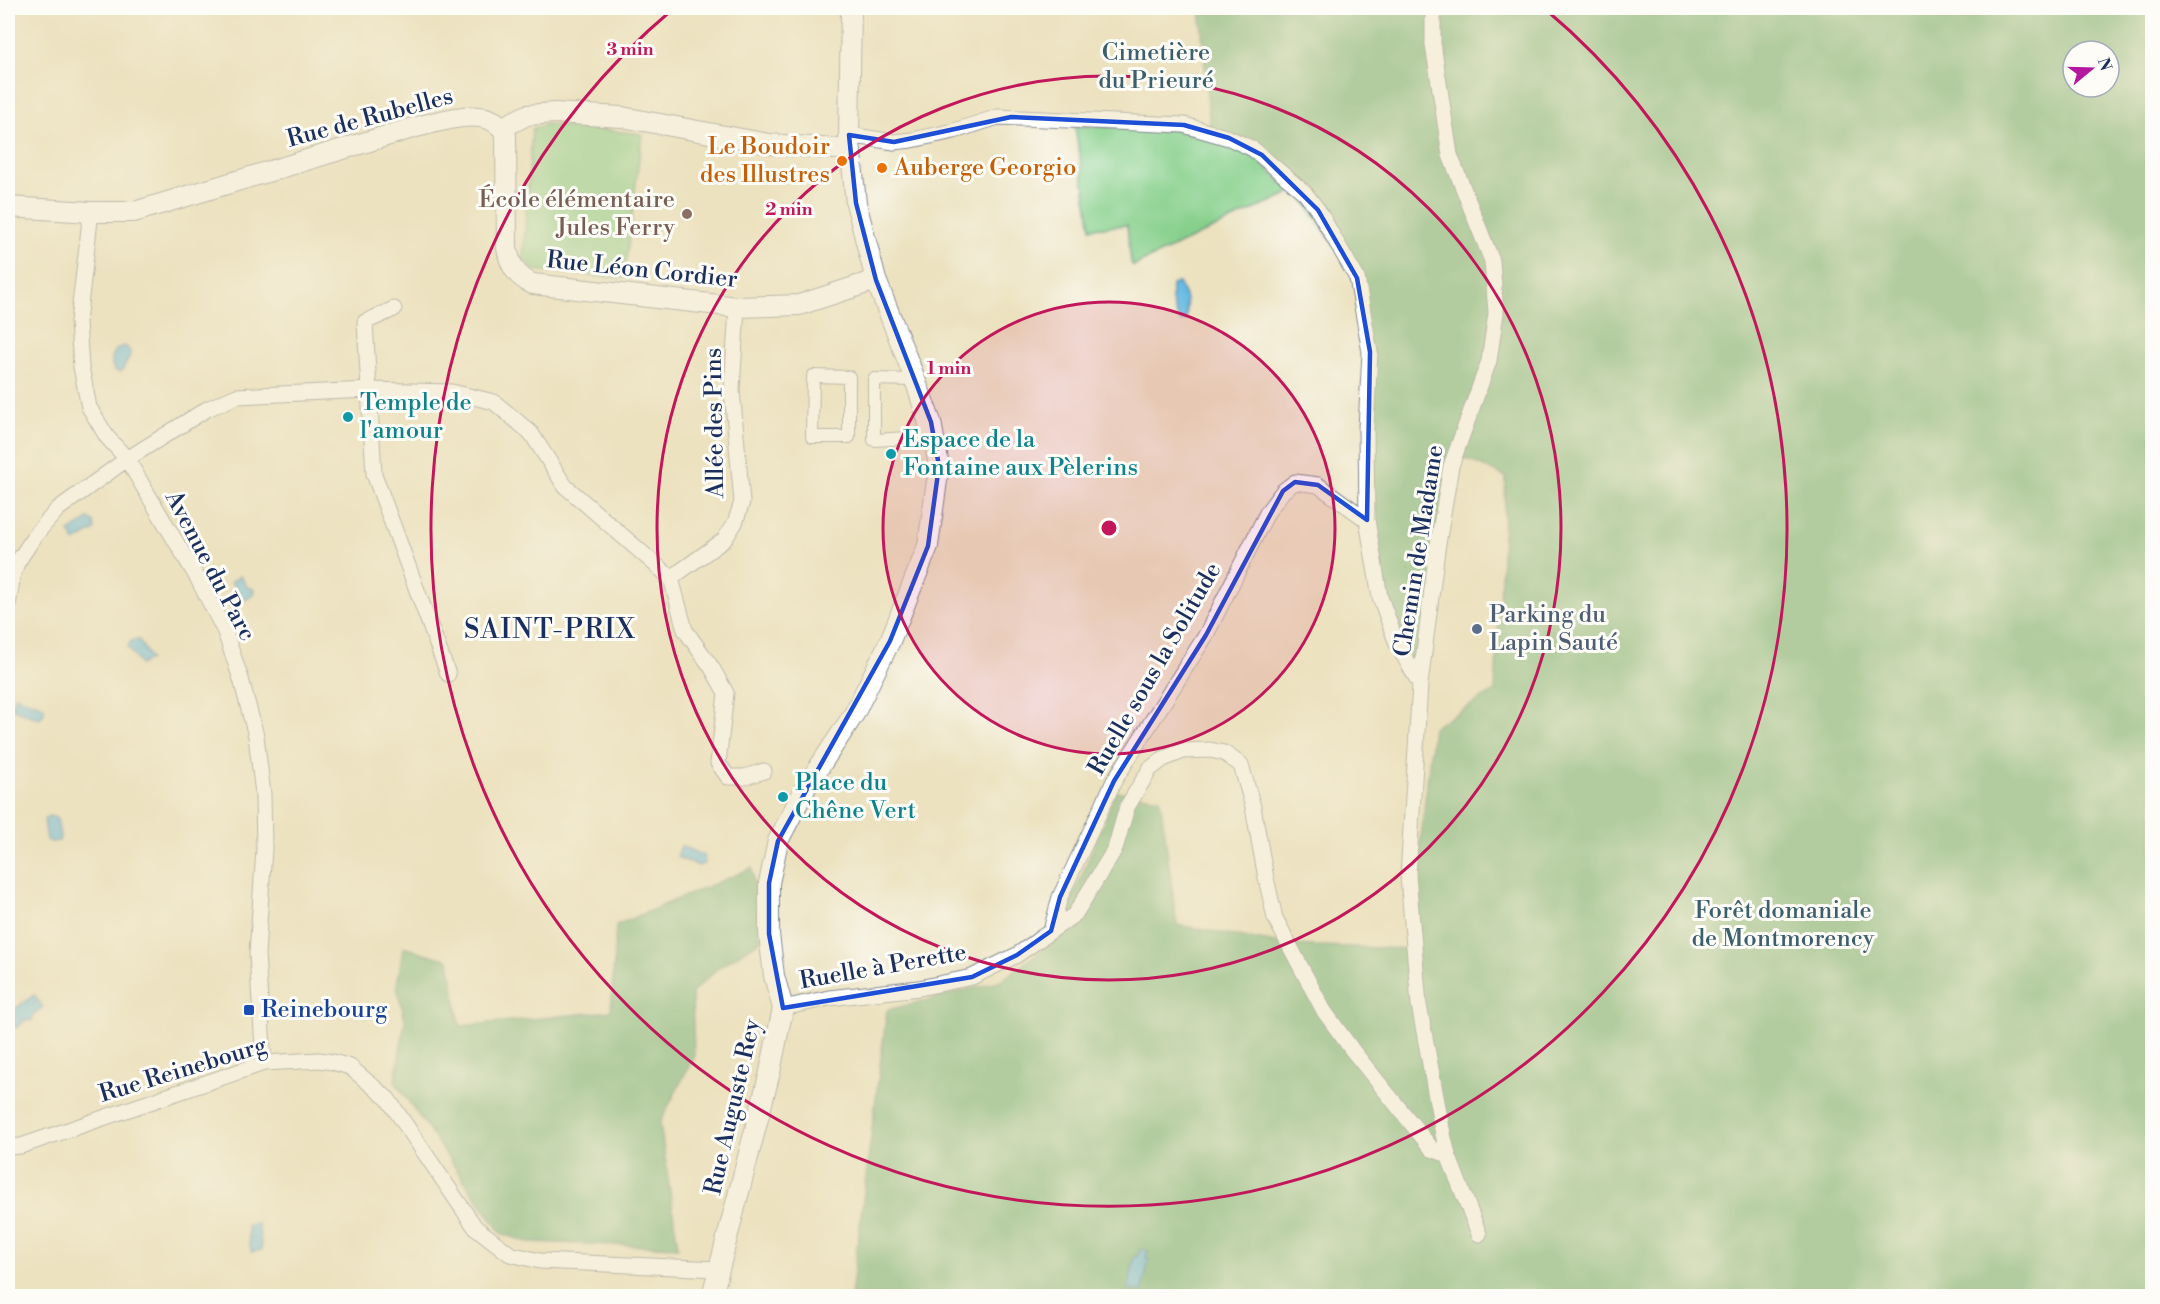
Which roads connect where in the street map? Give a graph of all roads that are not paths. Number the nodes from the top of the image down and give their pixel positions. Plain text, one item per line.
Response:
1 (850, 8) edge
2 (1433, 8) edge
3 (502, 127) junction
4 (850, 143) junction
5 (8, 207) edge
6 (91, 212) junction
7 (876, 280) junction
8 (737, 307) junction
9 (394, 309) dead end
10 (849, 377) joint
11 (874, 379) joint
12 (368, 390) junction
13 (127, 459) junction
14 (1366, 520) junction
15 (10, 575) edge
16 (671, 579) junction
17 (8, 606) edge
18 (448, 674) dead end
19 (1420, 684) junction
20 (764, 771) dead end
21 (1051, 931) junction
22 (783, 1008) junction
23 (264, 1063) junction
24 (8, 1147) edge
25 (1448, 1155) junction
26 (1479, 1234) dead end
27 (718, 1269) junction
28 (712, 1296) edge

1 - 4 street, Rue Auguste Rey
2 - 19 street, Chemin de Madame
3 - 4 street
3 - 6 street, Rue de Rubelles
3 - 8 street, Rue Léon Cordier
4 - 7 street, Rue Auguste Rey
4 - 14 street
5 - 6 street, Rue de Rubelles
6 - 13 street, Avenue du Parc
7 - 8 street, Rue Léon Cordier
7 - 22 street, Rue Auguste Rey
8 - 16 street, Allée des Pins
9 - 12 street
10 - 10 street
11 - 11 street
12 - 13 street
12 - 16 street
12 - 18 street
13 - 15 street
13 - 23 street, Avenue du Parc
14 - 19 street
14 - 21 street, Ruelle sous la Solitude
15 - 17 street
16 - 20 street
19 - 25 street, Chemin de Madame
21 - 22 street, Ruelle à Perette
21 - 25 street, Ruelle à Perette
22 - 27 street, Rue Auguste Rey
23 - 24 street, Rue Reinebourg
23 - 27 street, Rue Reinebourg
25 - 26 street, Chemin de Madame
27 - 28 street, Rue Auguste Rey

